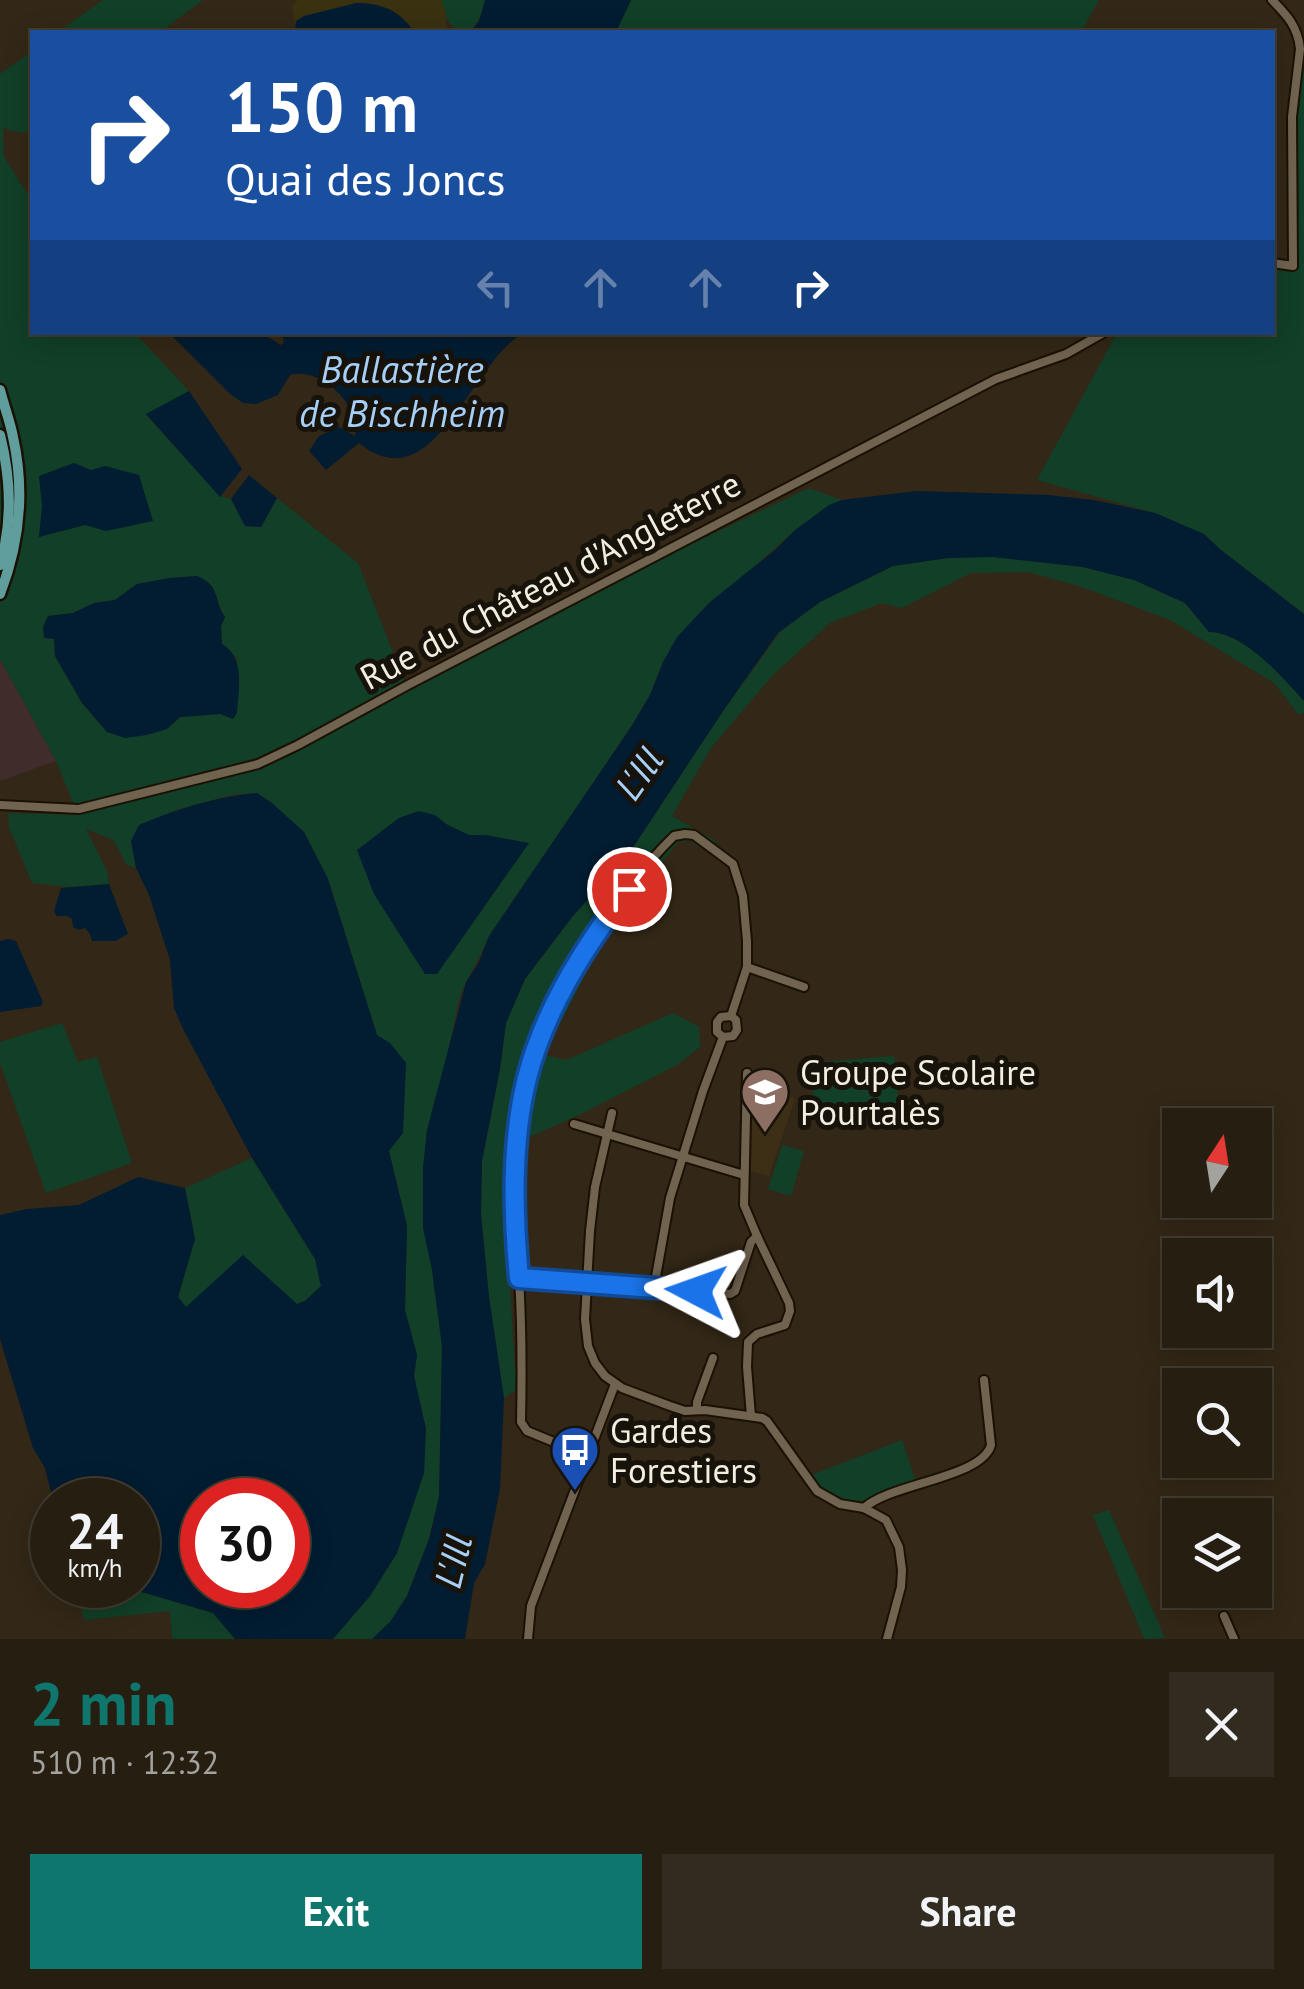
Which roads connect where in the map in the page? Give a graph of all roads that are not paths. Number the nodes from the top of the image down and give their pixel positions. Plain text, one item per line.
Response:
1 (1272, 0) edge
2 (1275, 263) edge
3 (1100, 335) edge
4 (0, 390) edge
5 (0, 435) edge
6 (0, 565) edge
7 (0, 594) edge
8 (0, 805) edge
9 (746, 968) junction
10 (804, 987) dead end
11 (731, 1016) junction
12 (723, 1036) junction
13 (748, 1073) dead end
14 (612, 1113) dead end
15 (574, 1124) dead end
16 (607, 1132) junction
17 (683, 1155) junction
18 (744, 1175) junction
19 (757, 1236) junction
20 (519, 1278) junction
21 (587, 1284) junction
22 (654, 1288) junction
23 (713, 1358) dead end
24 (984, 1380) dead end
25 (614, 1384) junction
26 (697, 1410) junction
27 (751, 1416) junction
28 (588, 1456) junction
29 (887, 1496) junction
30 (864, 1508) junction
31 (886, 1520) junction
32 (1224, 1616) dead end
33 (528, 1639) edge
34 (887, 1639) edge
35 (1234, 1639) edge

1 - 2 street
3 - 8 street, Rue du Château d'Angleterre
4 - 7 main road
5 - 6 main road
9 - 10 street
9 - 11 street
9 - 20 street
11 - 12 street
11 - 12 street
12 - 17 street
13 - 18 street
14 - 16 street
15 - 16 street
16 - 17 street
16 - 21 street
17 - 18 street
17 - 22 street
18 - 19 street
19 - 22 street
19 - 27 street
20 - 21 street
20 - 28 street
21 - 22 street
21 - 25 street
23 - 26 street
24 - 29 street
25 - 26 street
25 - 28 street
26 - 27 street
27 - 30 street
28 - 33 street
29 - 30 street
29 - 31 street
30 - 31 street
31 - 34 street
32 - 35 street

